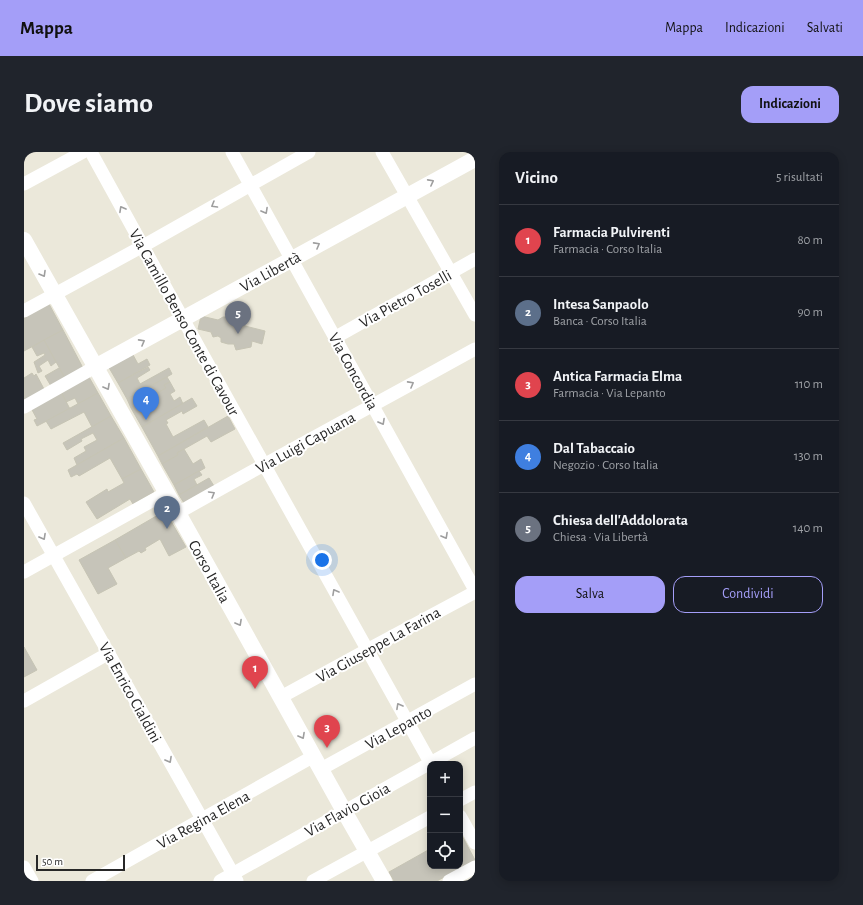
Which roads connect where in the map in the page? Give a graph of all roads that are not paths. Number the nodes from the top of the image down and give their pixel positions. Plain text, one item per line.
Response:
1 (84, 152) edge
2 (91, 152) edge
3 (232, 152) edge
4 (309, 152) edge
5 (382, 152) edge
6 (475, 159) edge
7 (24, 184) edge
8 (250, 184) junction
9 (407, 195) junction
10 (24, 240) edge
11 (143, 246) junction
12 (292, 259) junction
13 (475, 260) edge
14 (451, 273) junction
15 (54, 294) junction
16 (24, 311) edge
17 (475, 315) edge
18 (183, 319) junction
19 (336, 337) junction
20 (475, 349) edge
21 (95, 367) junction
22 (373, 406) junction
23 (24, 407) edge
24 (264, 464) junction
25 (166, 493) junction
26 (24, 503) edge
27 (178, 513) junction
28 (54, 556) junction
29 (24, 572) edge
30 (475, 591) edge
31 (367, 650) junction
32 (109, 653) junction
33 (475, 684) edge
34 (281, 697) junction
35 (24, 701) edge
36 (407, 721) junction
37 (475, 738) edge
38 (430, 761) edge
39 (435, 761) edge
40 (317, 763) junction
41 (427, 765) edge
42 (475, 792) edge
43 (463, 798) edge
44 (344, 811) junction
45 (202, 819) junction
46 (427, 819) edge
47 (463, 821) edge
48 (475, 843) edge
49 (366, 852) junction
50 (24, 867) edge
51 (475, 867) edge
52 (235, 877) edge
53 (32, 881) edge
54 (92, 881) edge
55 (220, 881) edge
56 (313, 881) edge
57 (384, 881) edge
58 (449, 881) edge

1 - 7 street
11 -> 2 street, Via Camillo Benso Conte di Cavour
3 - 8 street, Via Concordia
4 - 8 street
5 - 9 street
9 -> 6 street, Via Libertà
8 -> 11 street
8 -> 12 street, Via Concordia
12 -> 9 street, Via Libertà
9 - 14 street
10 -> 15 street, Corso Italia
11 - 15 street
11 - 18 street, Via Camillo Benso Conte di Cavour
12 - 18 street, Via Libertà
12 - 19 street, Via Concordia
13 - 14 street, Via Pietro Toselli
14 - 17 street
14 - 19 street, Via Pietro Toselli
15 - 16 street
15 - 21 street, Corso Italia
21 -> 18 street, Via Libertà
18 - 24 street, Via Camillo Benso Conte di Cavour
19 - 22 street, Via Concordia
22 -> 20 street, Via Luigi Capuana
21 - 23 street, Via Libertà
21 -> 25 street, Corso Italia
22 - 24 street, Via Luigi Capuana
22 -> 30 street, Via Concordia
27 -> 24 street, Via Luigi Capuana
31 -> 24 street, Via Camillo Benso Conte di Cavour
25 - 27 street, Corso Italia
25 - 28 street
26 -> 28 street, Via Enrico Cialdini
27 -> 34 street, Corso Italia
28 - 29 street
28 - 32 street, Via Enrico Cialdini
30 - 31 street, Via Giuseppe La Farina
31 - 34 street, Via Giuseppe La Farina
36 -> 31 street, Via Camillo Benso Conte di Cavour
32 - 35 street
32 -> 45 street, Via Enrico Cialdini
33 - 36 street, Via Lepanto
34 -> 40 street, Corso Italia
36 - 38 street, Via Camillo Benso Conte di Cavour
36 - 40 street, Via Lepanto
37 - 39 street, Via Flavio Gioia
40 - 44 street, Corso Italia
40 - 45 street, Via Regina Elena
41 - 44 street, Via Flavio Gioia
42 - 43 street
44 - 49 street, Corso Italia
44 - 52 street, Via Flavio Gioia
45 - 52 street, Via Enrico Cialdini
45 - 54 street, Via Regina Elena
46 - 49 street
47 - 48 street
49 - 56 street
49 - 57 street, Corso Italia
50 - 53 street
51 - 58 street
52 - 55 street, Via Flavio Gioia

